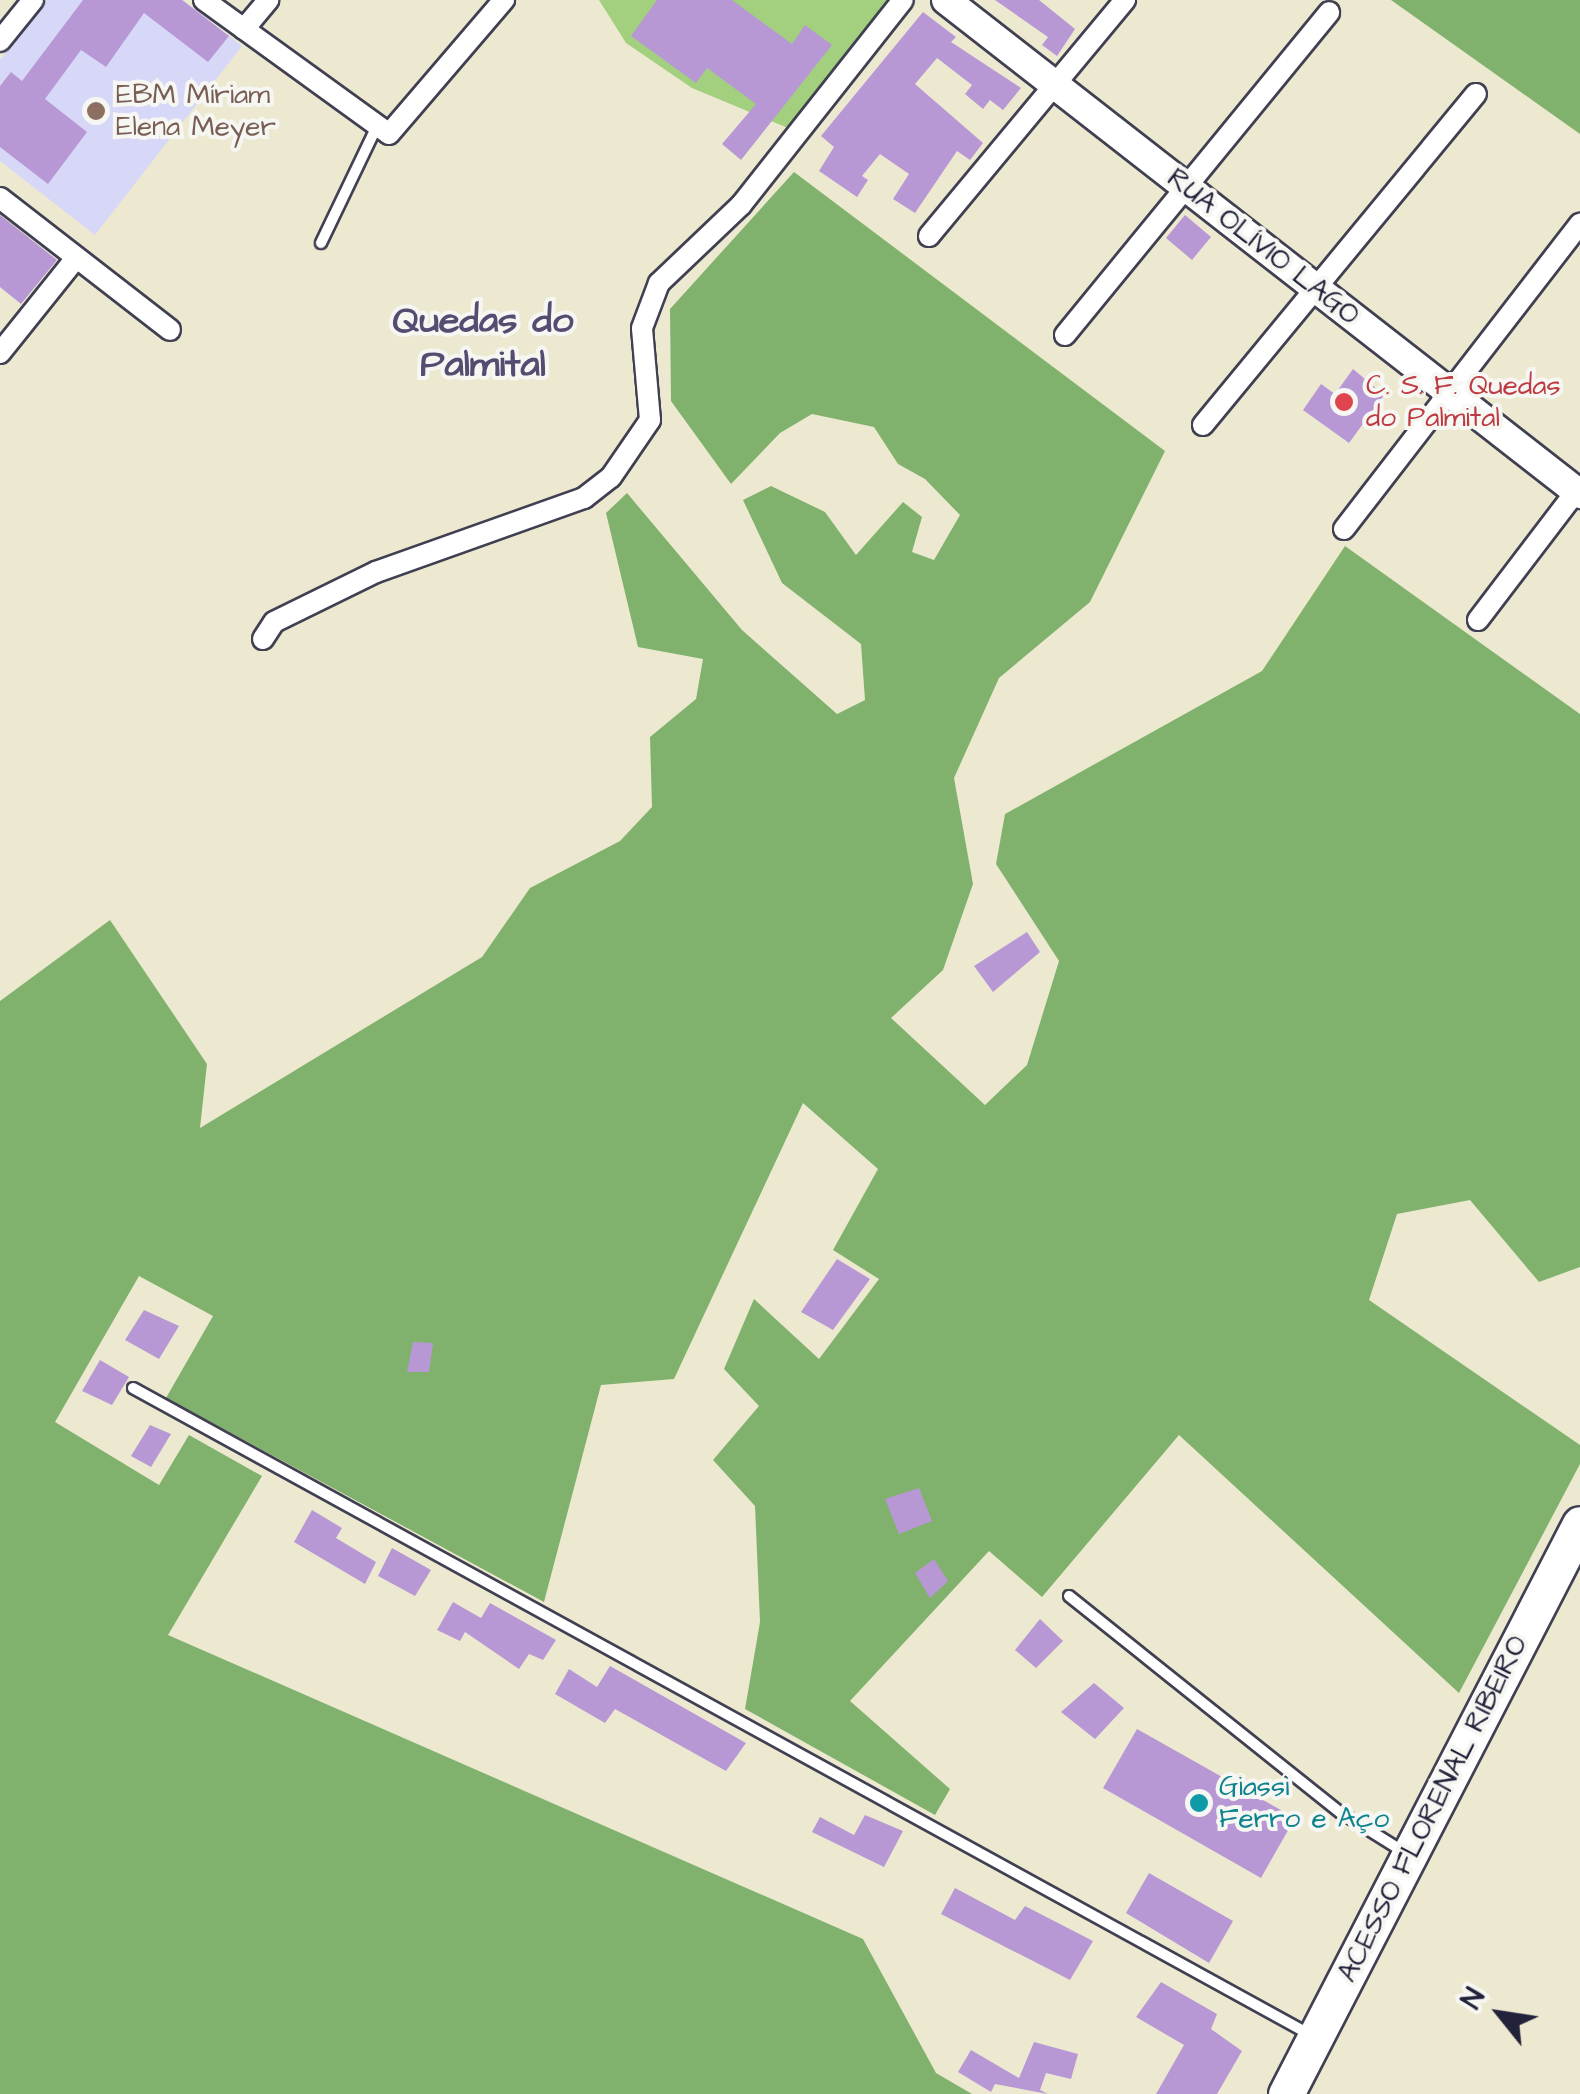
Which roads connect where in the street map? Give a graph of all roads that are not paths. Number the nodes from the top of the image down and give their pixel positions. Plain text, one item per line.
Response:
1 (33, 0) edge
2 (204, 0) edge
3 (268, 0) edge
4 (504, 0) edge
5 (903, 0) edge
6 (946, 0) edge
7 (1125, 0) edge
8 (1329, 12) dead end
9 (244, 29) junction
10 (0, 41) edge
11 (1054, 84) junction
12 (1476, 94) dead end
13 (379, 130) junction
14 (1186, 187) junction
15 (0, 198) edge
16 (1580, 224) edge
17 (929, 236) dead end
18 (321, 243) dead end
19 (76, 258) junction
20 (1316, 288) junction
21 (170, 330) dead end
22 (1065, 336) dead end
23 (0, 353) edge
24 (1450, 392) junction
25 (1203, 425) dead end
26 (1579, 491) edge
27 (1344, 529) dead end
28 (1478, 620) dead end
29 (263, 639) dead end
30 (133, 1388) dead end
31 (1580, 1524) edge
32 (1069, 1596) dead end
33 (1410, 1854) junction
34 (1315, 2037) junction
35 (1286, 2094) edge

1 - 10 street
2 - 9 street
3 - 9 street
4 - 13 street
5 - 29 street
6 - 11 street, RUA OLÍVIO LAGO
7 - 11 street
8 - 14 street
9 - 13 street
11 - 14 street, RUA OLÍVIO LAGO
11 - 17 street
12 - 20 street
13 - 18 lane
14 - 20 street, RUA OLÍVIO LAGO
14 - 22 street
15 - 19 street
16 - 24 street
19 - 21 street
19 - 23 street
20 - 24 street, RUA OLÍVIO LAGO
20 - 25 street
24 - 26 street, RUA OLÍVIO LAGO
24 - 27 street
26 - 28 street
30 - 34 lane
31 - 33 highway, ACESSO FLORENAL RIBEIRO
32 - 33 lane
33 - 34 highway, ACESSO FLORENAL RIBEIRO
34 - 35 highway, ACESSO FLORENAL RIBEIRO

